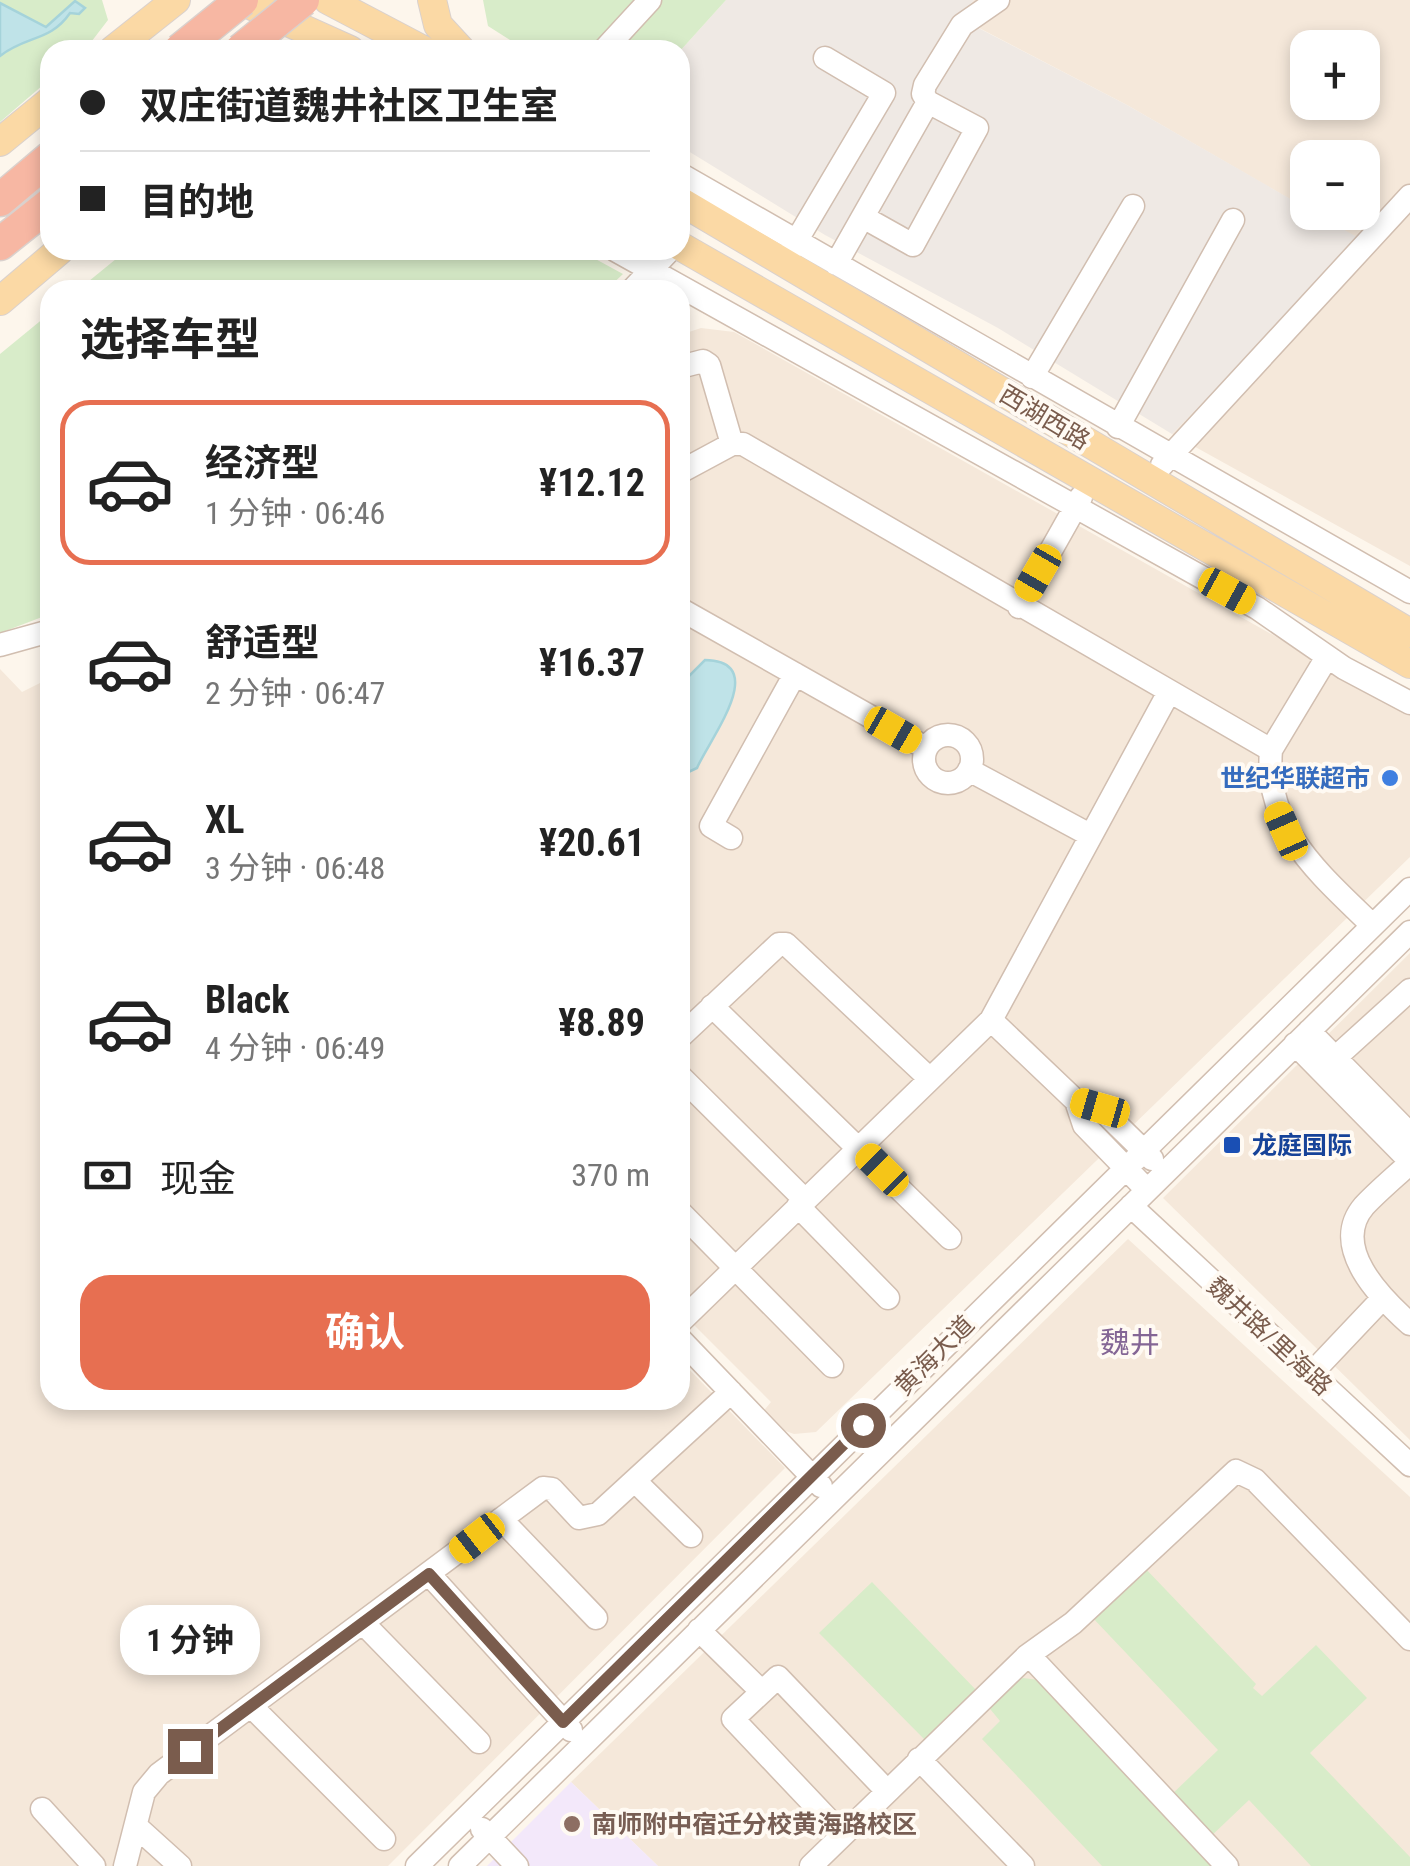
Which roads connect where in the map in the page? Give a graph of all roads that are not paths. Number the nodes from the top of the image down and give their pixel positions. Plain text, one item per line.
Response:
1 (136, 0) edge
2 (176, 0) edge
3 (241, 0) edge
4 (303, 0) edge
5 (328, 0) edge
6 (650, 0) edge
7 (998, 0) edge
8 (438, 3) edge
9 (364, 6) edge
10 (115, 40) edge
11 (125, 40) edge
12 (192, 40) edge
13 (253, 40) edge
14 (308, 40) edge
15 (320, 40) edge
16 (410, 40) edge
17 (452, 40) edge
18 (460, 40) edge
19 (613, 40) edge
20 (825, 58) dead end
21 (928, 102) junction
22 (40, 109) edge
23 (0, 142) edge
24 (40, 166) edge
25 (690, 181) edge
26 (1410, 196) edge
27 (0, 200) edge
28 (690, 205) edge
29 (1133, 206) dead end
30 (40, 212) edge
31 (863, 217) junction
32 (1234, 220) dead end
33 (0, 244) edge
34 (690, 252) edge
35 (790, 252) junction
36 (48, 260) edge
37 (633, 260) edge
38 (663, 260) edge
39 (836, 264) junction
40 (654, 272) junction
41 (644, 280) edge
42 (668, 280) edge
43 (690, 292) edge
44 (0, 300) edge
45 (690, 364) edge
46 (1032, 377) junction
47 (1118, 427) junction
48 (732, 444) junction
49 (1170, 456) junction
50 (690, 467) edge
51 (1150, 479) junction
52 (1091, 481) junction
53 (1076, 507) junction
54 (1410, 592) edge
55 (1019, 606) junction
56 (690, 615) edge
57 (1410, 632) edge
58 (40, 634) edge
59 (0, 644) edge
60 (1327, 657) junction
61 (1410, 664) edge
62 (795, 674) junction
63 (1169, 692) junction
64 (1410, 703) edge
65 (926, 748) junction
66 (1271, 750) junction
67 (970, 770) junction
68 (1088, 834) junction
69 (731, 838) dead end
70 (1410, 888) edge
71 (1372, 925) junction
72 (1410, 932) edge
73 (1410, 990) edge
74 (712, 1006) junction
75 (991, 1020) junction
76 (690, 1027) edge
77 (1302, 1038) junction
78 (1335, 1058) junction
79 (930, 1079) junction
80 (690, 1086) edge
81 (1076, 1102) junction
82 (1410, 1134) edge
83 (859, 1147) junction
84 (1142, 1149) junction
85 (1410, 1162) edge
86 (1124, 1167) junction
87 (1166, 1172) junction
88 (1139, 1198) junction
89 (801, 1203) junction
90 (690, 1222) edge
91 (950, 1238) dead end
92 (736, 1266) junction
93 (888, 1298) dead end
94 (1382, 1299) junction
95 (690, 1312) edge
96 (1410, 1324) edge
97 (690, 1349) edge
98 (832, 1366) dead end
99 (1311, 1374) junction
100 (731, 1392) junction
101 (1410, 1465) edge
102 (811, 1476) junction
103 (635, 1481) junction
104 (834, 1500) junction
105 (501, 1519) junction
106 (690, 1536) dead end
107 (429, 1574) junction
108 (596, 1618) dead end
109 (363, 1623) junction
110 (694, 1635) junction
111 (1409, 1637) edge
112 (1028, 1655) junction
113 (756, 1697) junction
114 (252, 1706) junction
115 (563, 1722) junction
116 (479, 1742) dead end
117 (584, 1744) junction
118 (919, 1759) junction
119 (886, 1790) junction
120 (42, 1810) dead end
121 (469, 1815) junction
122 (138, 1828) junction
123 (841, 1833) junction
124 (490, 1836) junction
125 (384, 1839) dead end
126 (94, 1866) edge
127 (125, 1866) edge
128 (180, 1866) edge
129 (417, 1866) edge
130 (460, 1866) edge
131 (518, 1866) edge
132 (812, 1866) edge
133 (1022, 1866) edge
134 (1227, 1866) edge

1 - 10 main road
2 - 11 main road
3 - 12 highway, bridge
3 - 14 main road
4 - 13 highway, bridge
5 - 9 main road
6 - 19 street
7 - 21 street
8 - 17 main road
8 - 18 street
9 - 15 main road
9 - 16 main road
20 - 35 street
21 - 31 street
21 - 31 street
22 - 23 main road
24 - 27 highway
25 - 35 street
26 - 49 street
28 - 35 main road, 西湖西路
29 - 46 street
30 - 33 highway
31 - 39 street
32 - 47 street
34 - 52 main road, 西湖西路
35 - 39 street
35 - 51 main road, 西湖西路
36 - 44 main road
37 - 40 street
38 - 40 street
39 - 46 street
40 - 41 street
40 - 42 street
43 - 53 street
45 - 48 street
46 - 47 street
47 - 49 street
48 - 50 street
48 - 55 street
49 - 51 street
49 - 54 street
51 - 57 main road, 西湖西路
52 - 53 street
52 - 61 main road, 西湖西路
53 - 55 street
53 - 60 street
55 - 63 street
56 - 62 street
58 - 59 street
60 - 64 street
60 - 66 street
62 - 65 street
62 - 69 street
63 - 66 street
63 - 68 street
65 - 67 street
65 - 67 street
66 - 71 street
67 - 68 street
68 - 75 street
70 - 71 street, 黄海大道
71 - 84 street, 黄海大道
72 - 77 street, 黄海大道
73 - 78 street
74 - 76 street
74 - 79 street
74 - 83 street
75 - 79 street
75 - 81 street
77 - 78 street
77 - 85 street
77 - 87 street, 黄海大道
78 - 82 street
79 - 83 street
80 - 89 street
81 - 84 street
81 - 86 street, 魏井路/里海路
83 - 89 street
83 - 91 street
84 - 86 street, 黄海大道
84 - 87 street
85 - 94 street
86 - 88 street, 魏井路/里海路
86 - 102 street, 黄海大道
87 - 88 street, 黄海大道
88 - 99 street, 魏井路/里海路
88 - 104 street, 黄海大道
89 - 92 street
89 - 93 street
90 - 92 street
92 - 95 street
92 - 98 street
94 - 96 street
94 - 99 street
97 - 100 street
99 - 101 street, 魏井路/里海路
100 - 102 street
100 - 103 street
102 - 104 street
102 - 115 street, 黄海大道
103 - 105 street
103 - 106 street
104 - 110 street, 黄海大道
105 - 107 street
105 - 108 street
107 - 109 street
107 - 115 street
109 - 114 street
109 - 116 street
110 - 113 street
110 - 117 street, 黄海大道
111 - 112 street
112 - 118 street
112 - 134 street
113 - 119 street
113 - 123 street
114 - 122 street
114 - 125 street
115 - 117 street
115 - 121 street, 黄海大道
117 - 124 street, 黄海大道
118 - 119 street
118 - 133 street
119 - 123 street
120 - 126 street
121 - 124 street
121 - 129 street, 黄海大道
122 - 127 street
122 - 128 street
123 - 132 street
124 - 130 street, 黄海大道
124 - 131 street

